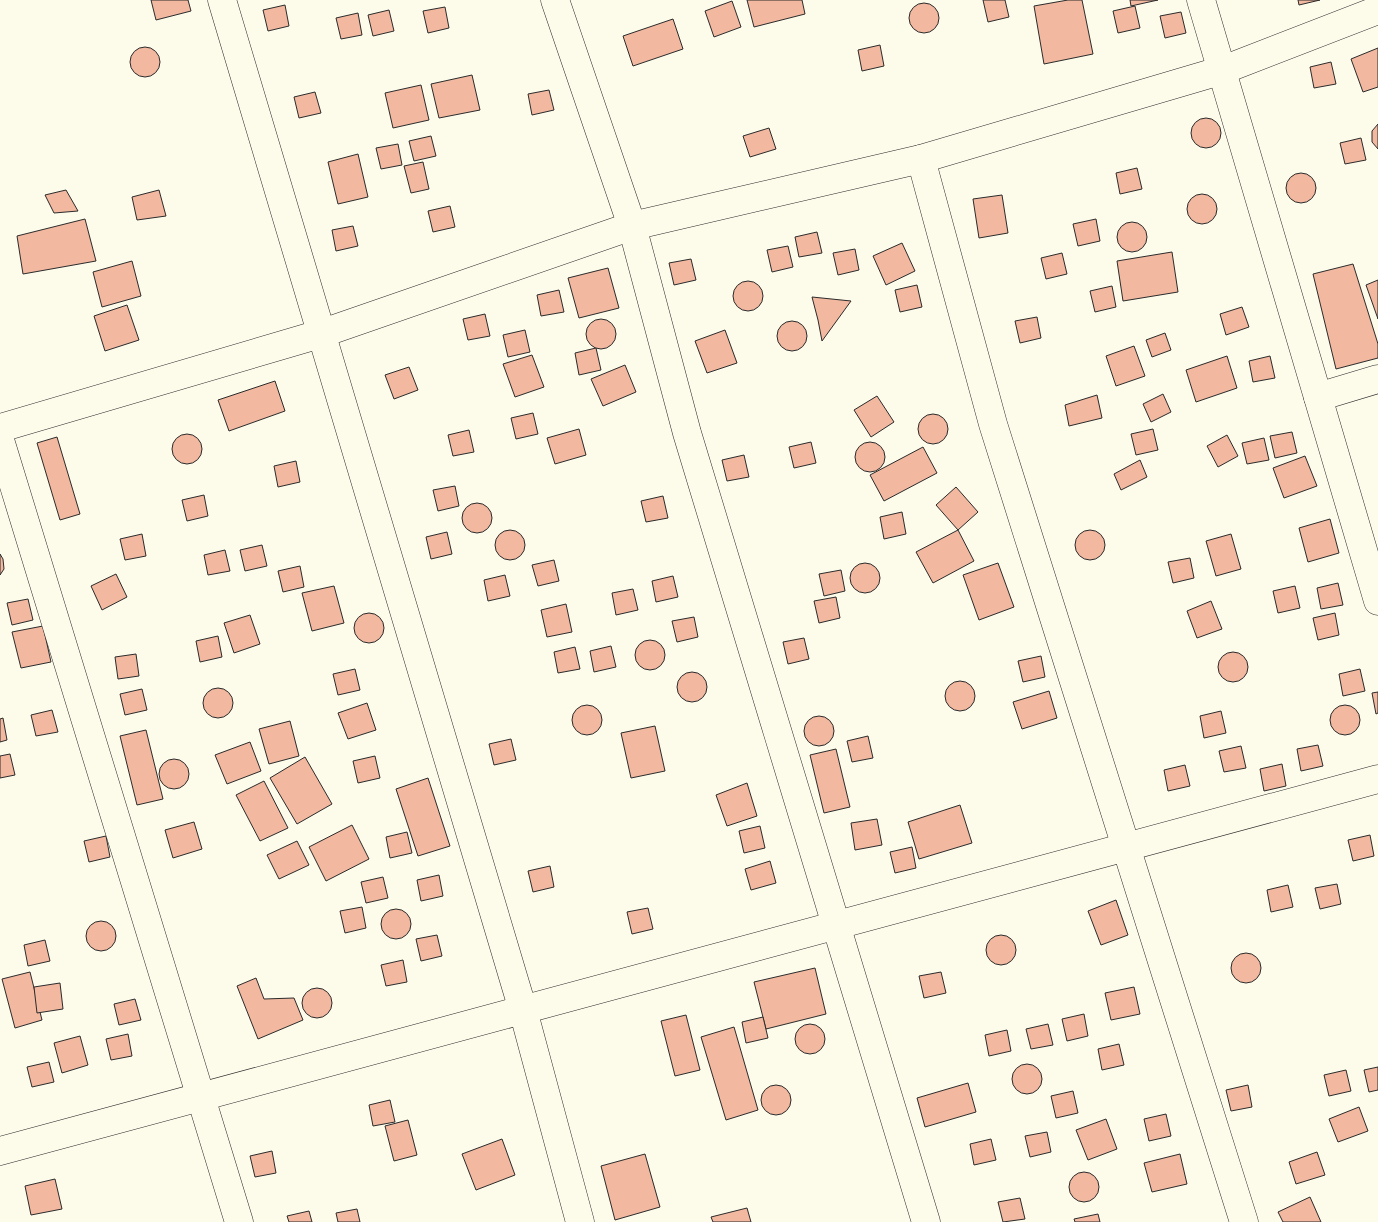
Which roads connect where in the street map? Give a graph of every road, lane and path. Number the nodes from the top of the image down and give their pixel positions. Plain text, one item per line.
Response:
1 (222, 0) edge
2 (555, 0) edge
3 (1201, 0) edge
4 (1378, 10) edge
5 (1223, 70) junction
6 (921, 159) junction
7 (632, 226) junction
8 (320, 334) junction
9 (1378, 379) edge
10 (1318, 397) junction
11 (0, 428) edge
12 (0, 440) edge
13 (1378, 602) edge
14 (1378, 779) edge
15 (1127, 846) junction
16 (836, 925) junction
17 (523, 1010) junction
18 (201, 1097) junction
19 (0, 1151) edge
20 (239, 1222) edge
21 (580, 1222) edge
22 (926, 1222) edge
23 (1244, 1222) edge

1 - 8 street
2 - 7 street
3 - 5 street
4 - 5 street
5 - 6 street
5 - 10 street
6 - 7 street
6 - 15 street
7 - 8 street
7 - 16 street
8 - 11 street
8 - 17 street
9 - 10 street
10 - 13 street
12 - 18 street
14 - 15 street
15 - 16 street
15 - 23 street
16 - 17 street
16 - 22 street
17 - 18 street
17 - 21 street
18 - 19 street
18 - 20 street

